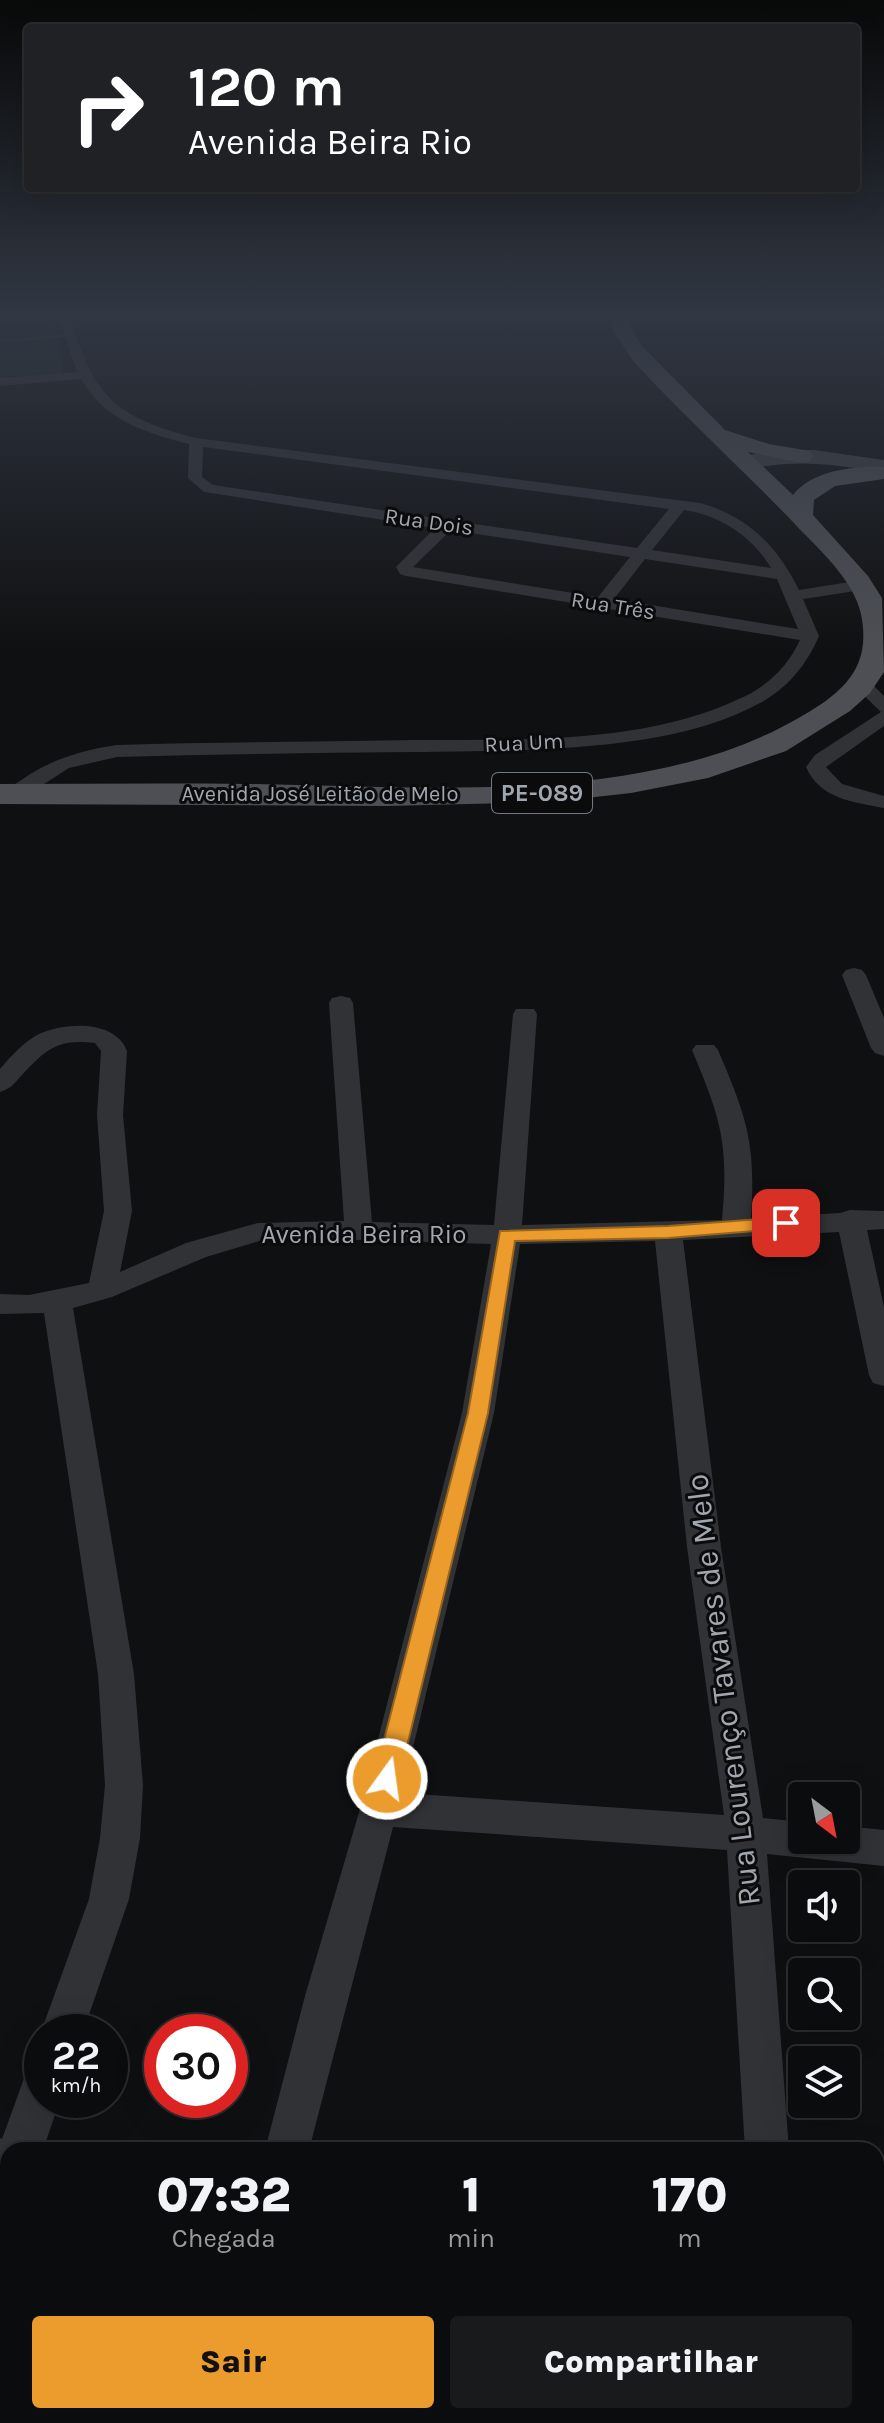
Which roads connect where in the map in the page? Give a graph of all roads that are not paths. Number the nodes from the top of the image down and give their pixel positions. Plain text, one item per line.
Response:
1 (143, 428) edge
2 (709, 428) edge
3 (714, 433) junction
4 (196, 442) junction
5 (802, 456) junction
6 (746, 464) junction
7 (883, 471) edge
8 (681, 504) junction
9 (801, 517) junction
10 (447, 525) junction
11 (643, 553) junction
12 (784, 575) junction
13 (862, 585) junction
14 (793, 596) junction
15 (601, 604) junction
16 (810, 636) junction
17 (874, 696) edge
18 (884, 717) edge
19 (8, 794) edge
20 (884, 802) edge
21 (854, 975) dead end
22 (341, 1003) dead end
23 (525, 1014) dead end
24 (884, 1048) edge
25 (705, 1050) dead end
26 (0, 1084) edge
27 (850, 1219) junction
28 (884, 1220) edge
29 (736, 1226) junction
30 (359, 1230) junction
31 (668, 1232) junction
32 (507, 1235) junction
33 (102, 1290) junction
34 (57, 1302) junction
35 (0, 1304) edge
36 (884, 1375) edge
37 (379, 1809) junction
38 (746, 1834) junction
39 (884, 1848) edge
40 (68, 2014) edge
41 (32, 2118) edge
42 (24, 2142) edge
43 (289, 2142) edge
44 (766, 2142) edge

1 - 4 street
2 - 3 main road, Avenida José Leitão de Melo / PE-089
3 - 5 main road
3 - 6 main road, Avenida José Leitão de Melo / PE-089
4 - 8 street
4 - 10 street, Rua Dois
5 - 6 street
5 - 7 street
6 - 7 street
6 - 9 main road, Avenida José Leitão de Melo / PE-089
7 - 9 main road
8 - 11 street
8 - 12 street
9 - 13 main road, Avenida José Leitão de Melo / PE-089
10 - 11 street, Rua Dois
10 - 15 street, Rua Três
11 - 12 street, Rua Dois
11 - 15 street
12 - 14 street
13 - 14 street
13 - 17 main road, Avenida José Leitão de Melo / PE-089
14 - 16 street
15 - 16 street, Rua Três
16 - 19 street, Rua Um
17 - 19 main road, Avenida José Leitão de Melo / PE-089
18 - 20 street
21 - 24 street
22 - 30 street
23 - 32 street
25 - 29 street
26 - 33 street
27 - 28 street, Avenida Beira Rio
27 - 29 street, Avenida Beira Rio
27 - 36 street
29 - 31 street, Avenida Beira Rio
30 - 32 street, Avenida Beira Rio
30 - 33 street, Avenida Beira Rio
31 - 32 street, Avenida Beira Rio
31 - 38 street, Rua Lourenço Tavares de Melo
32 - 37 street
33 - 34 street, Avenida Beira Rio
34 - 35 street, Avenida Beira Rio
34 - 40 street
37 - 38 street
37 - 43 street
38 - 39 street
38 - 44 street, Rua Lourenço Tavares de Melo
41 - 42 street

